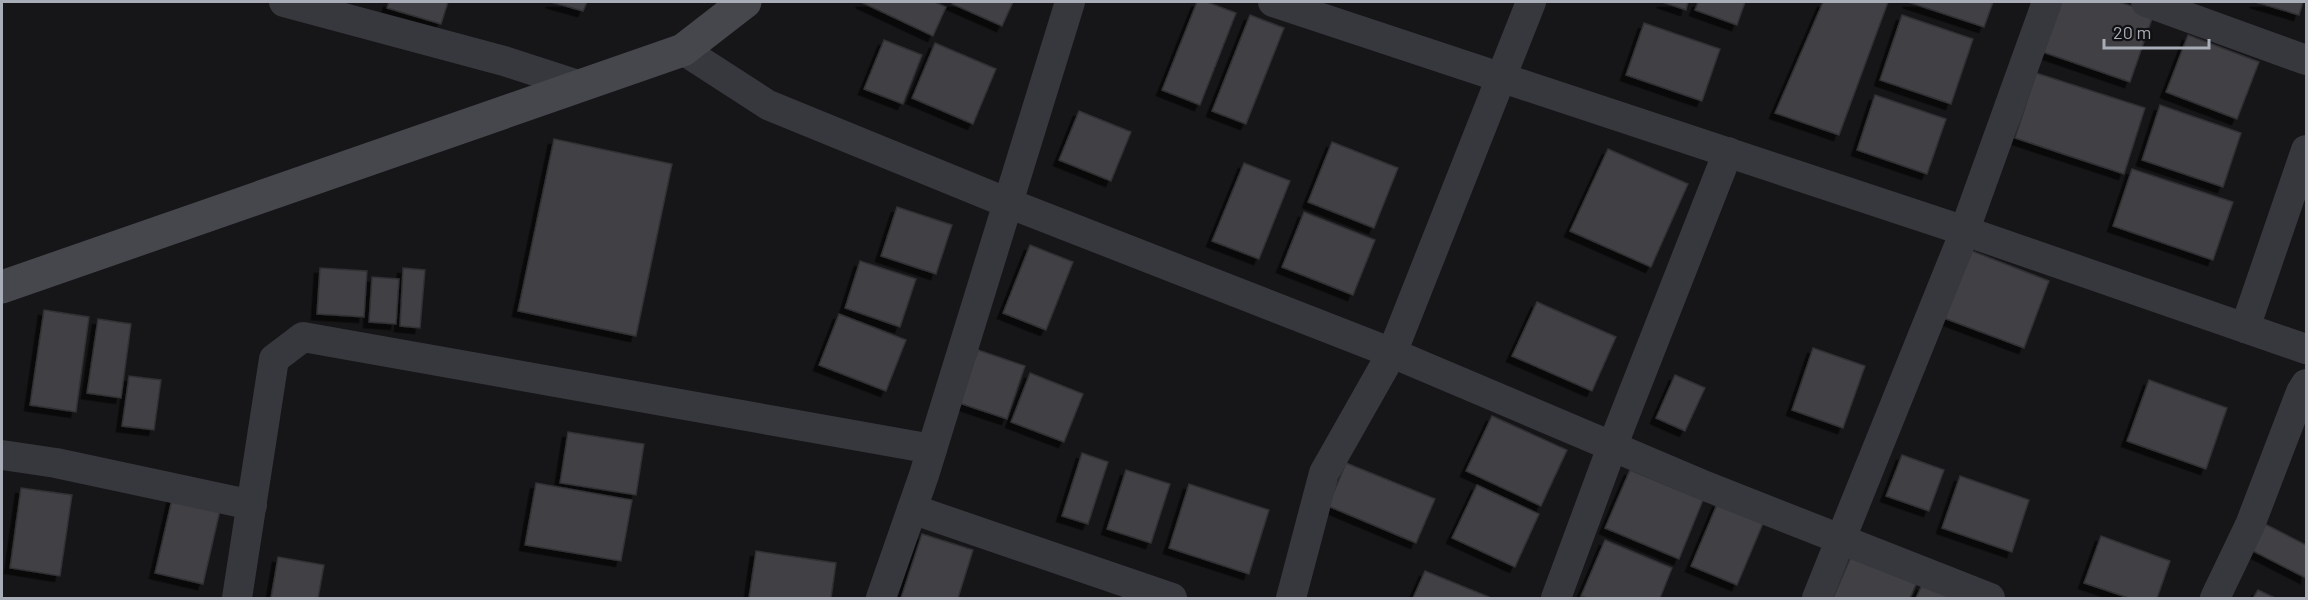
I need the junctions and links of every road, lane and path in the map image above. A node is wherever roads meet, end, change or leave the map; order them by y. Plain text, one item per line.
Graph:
1 (284, 2) edge
2 (745, 2) edge
3 (1070, 2) edge
4 (1273, 2) edge
5 (1531, 2) edge
6 (2047, 2) edge
7 (2146, 2) edge
8 (683, 50) junction
9 (2307, 60) edge
10 (1502, 77) junction
11 (580, 86) junction
12 (2307, 150) edge
13 (1728, 152) junction
14 (1008, 203) junction
15 (1965, 231) junction
16 (2, 286) edge
17 (2245, 328) junction
18 (2307, 349) edge
19 (1392, 352) junction
20 (2307, 384) edge
21 (1612, 447) junction
22 (932, 449) junction
23 (2, 455) edge
24 (252, 505) junction
25 (912, 509) junction
26 (1841, 540) junction
27 (237, 598) edge
28 (881, 598) edge
29 (1172, 598) edge
30 (1291, 598) edge
31 (1556, 598) edge
32 (1817, 598) edge
33 (1990, 598) edge
34 (2215, 598) edge

1 - 11 street
2 - 8 street
3 - 14 street
4 - 10 street
5 - 10 street
6 - 15 street
7 - 9 street
8 - 11 street
8 - 14 street
10 - 13 street
10 - 19 street
11 - 16 street
12 - 17 street
13 - 15 street
13 - 21 street
14 - 19 street
14 - 22 street
15 - 17 street
15 - 26 street
17 - 18 street
19 - 21 street
19 - 30 street
20 - 34 street
21 - 26 street
21 - 31 street
22 - 24 street
22 - 25 street
23 - 24 street
24 - 27 street
25 - 28 street
25 - 29 street
26 - 32 street
26 - 33 street

